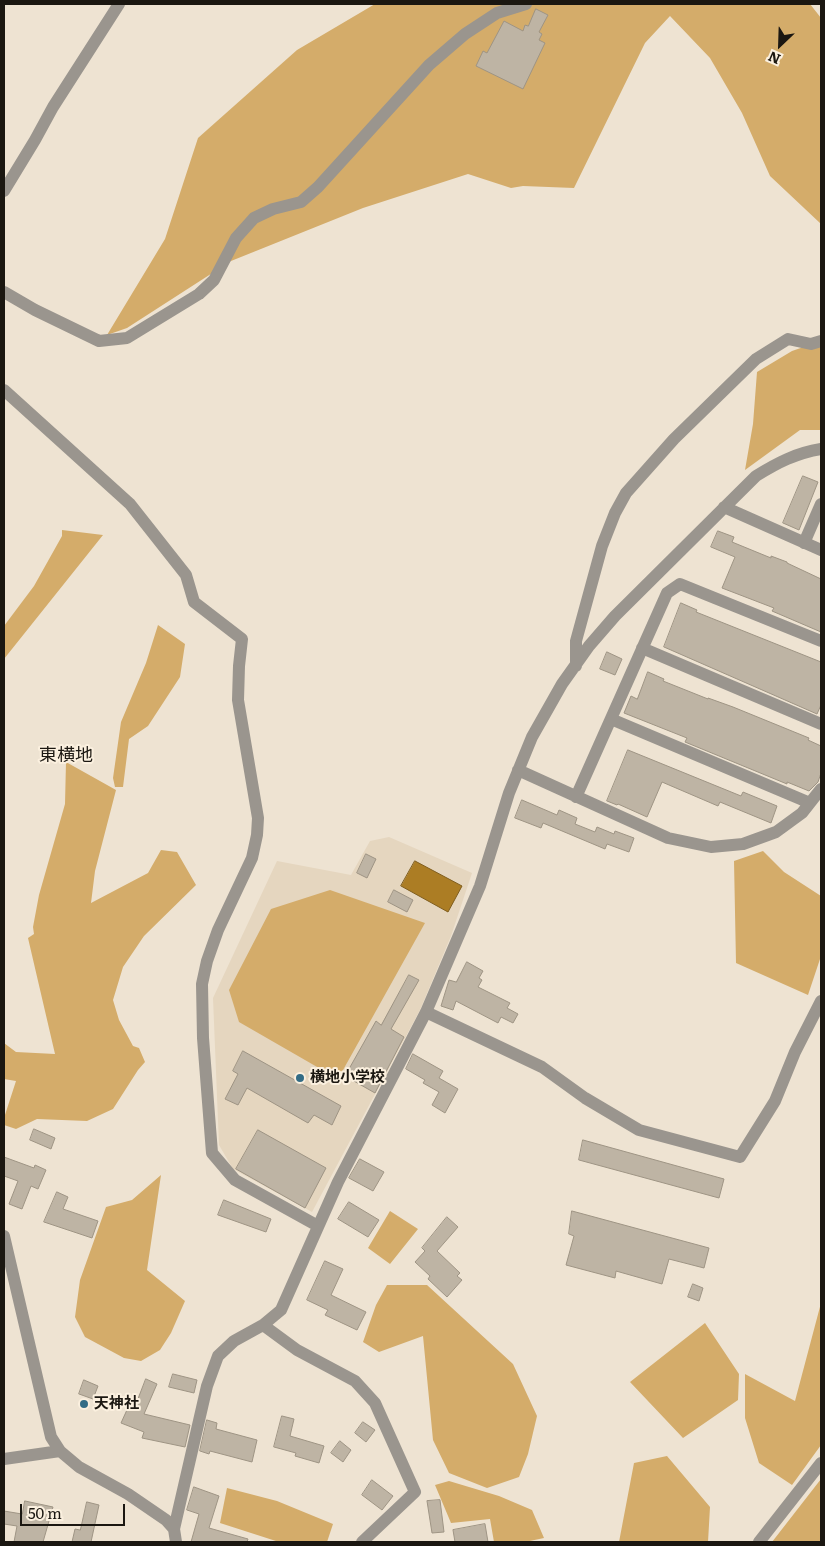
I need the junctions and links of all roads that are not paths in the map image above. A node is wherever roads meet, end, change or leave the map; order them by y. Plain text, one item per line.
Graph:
1 (119, 4) edge
2 (526, 4) edge
3 (4, 191) edge
4 (4, 292) edge
5 (821, 341) edge
6 (4, 390) edge
7 (821, 449) edge
8 (821, 504) edge
9 (724, 507) junction
10 (804, 543) junction
11 (821, 550) edge
12 (821, 641) edge
13 (642, 648) junction
14 (576, 666) junction
15 (611, 719) junction
16 (821, 724) edge
17 (518, 770) junction
18 (821, 789) edge
19 (576, 797) junction
20 (810, 803) junction
21 (820, 1008) edge
22 (426, 1012) junction
23 (318, 1226) junction
24 (4, 1236) edge
25 (263, 1325) junction
26 (60, 1451) junction
27 (4, 1459) edge
28 (821, 1463) edge
29 (174, 1529) junction
30 (176, 1542) edge
31 (362, 1542) edge
32 (759, 1542) edge

1 - 3 street
2 - 4 street
5 - 14 street
6 - 23 street
7 - 9 street
8 - 10 street
9 - 10 street
9 - 14 street
10 - 11 street
12 - 13 street
13 - 15 street
13 - 16 street
14 - 17 street
15 - 19 street
15 - 20 street
17 - 19 street
17 - 22 street
18 - 20 street
19 - 20 street
21 - 22 street
22 - 23 street
23 - 25 street
24 - 26 street
25 - 29 street
25 - 31 street
26 - 27 street
26 - 29 street
28 - 32 street
29 - 30 street

